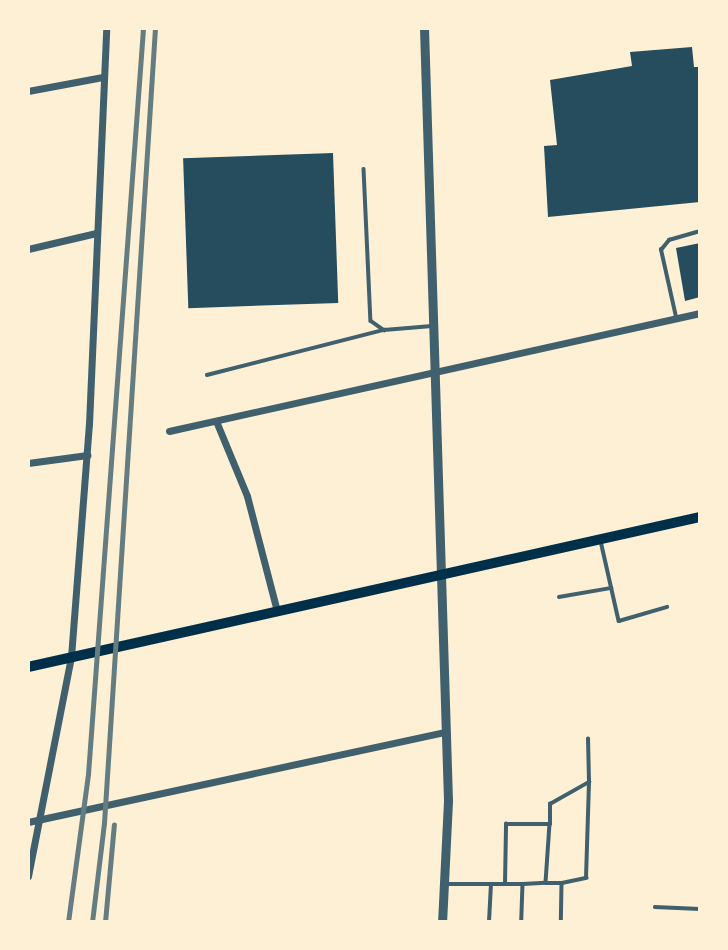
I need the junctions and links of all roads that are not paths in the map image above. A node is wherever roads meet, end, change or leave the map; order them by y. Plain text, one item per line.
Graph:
1 (106, 28) edge
2 (424, 28) edge
3 (103, 77) junction
4 (28, 91) edge
5 (364, 169) dead end
6 (700, 231) edge
7 (96, 233) junction
8 (28, 249) edge
9 (700, 313) edge
10 (676, 318) junction
11 (435, 326) junction
12 (384, 330) junction
13 (435, 372) junction
14 (207, 375) dead end
15 (216, 421) junction
16 (169, 431) dead end
17 (87, 455) junction
18 (28, 463) edge
19 (700, 517) edge
20 (600, 539) junction
21 (442, 575) junction
22 (611, 588) junction
23 (559, 597) dead end
24 (667, 607) dead end
25 (277, 611) junction
26 (71, 657) junction
27 (28, 667) edge
28 (446, 732) junction
29 (587, 739) dead end
30 (589, 782) junction
31 (38, 819) junction
32 (28, 822) edge
33 (550, 824) junction
34 (28, 876) edge
35 (546, 883) junction
36 (562, 883) junction
37 (444, 884) junction
38 (505, 884) junction
39 (523, 884) junction
40 (491, 885) junction
41 (655, 907) dead end
42 (700, 909) edge
43 (442, 922) edge
44 (489, 922) edge
45 (522, 922) edge
46 (561, 922) edge

1 - 3 street
2 - 11 street
3 - 4 street
3 - 7 street
5 - 12 lane
6 - 10 lane
7 - 8 street
7 - 17 street
9 - 10 street
10 - 13 street
11 - 12 lane
11 - 13 street
12 - 14 lane
13 - 15 street
13 - 21 street
15 - 16 street
15 - 25 street
17 - 18 street
17 - 26 street
19 - 20 main road
20 - 21 main road
20 - 22 lane
21 - 25 main road
21 - 28 street
22 - 23 lane
22 - 24 lane
25 - 26 main road
26 - 27 main road
26 - 31 street
28 - 31 street
28 - 37 street
29 - 30 lane
30 - 33 lane
30 - 36 lane
31 - 32 street
31 - 34 street
33 - 35 lane
33 - 38 lane
35 - 36 lane
35 - 39 lane
36 - 46 lane
37 - 40 lane
37 - 43 street
38 - 39 lane
38 - 40 lane
39 - 45 lane
40 - 44 lane
41 - 42 lane

